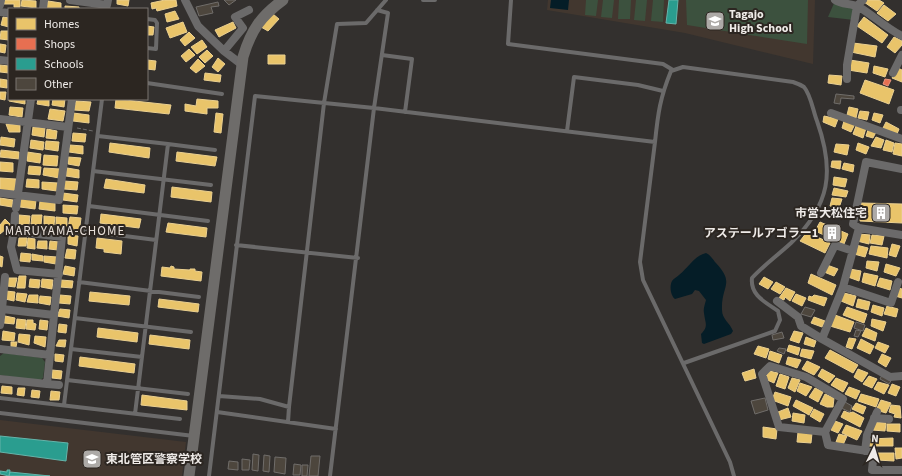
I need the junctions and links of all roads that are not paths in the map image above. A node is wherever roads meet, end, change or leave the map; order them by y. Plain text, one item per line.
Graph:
1 (1, 0) edge
2 (70, 0) edge
3 (108, 0) edge
4 (185, 0) edge
5 (283, 0) edge
6 (386, 0) edge
7 (423, 0) edge
8 (435, 0) edge
9 (511, 0) edge
10 (835, 0) edge
11 (860, 3) edge
12 (85, 4) edge
13 (0, 5) edge
14 (249, 10) dead end
15 (377, 10) junction
16 (148, 19) edge
17 (902, 36) edge
18 (148, 48) edge
19 (224, 51) junction
20 (382, 55) junction
21 (902, 55) edge
22 (241, 64) junction
23 (673, 70) junction
24 (893, 73) dead end
25 (847, 79) dead end
26 (148, 83) edge
27 (663, 92) junction
28 (222, 94) dead end
29 (30, 100) edge
30 (72, 100) edge
31 (102, 100) edge
32 (324, 103) junction
33 (374, 108) junction
34 (405, 112) junction
35 (831, 113) dead end
36 (0, 119) edge
37 (28, 122) junction
38 (68, 127) junction
39 (567, 131) junction
40 (98, 134) junction
41 (902, 139) edge
42 (655, 142) junction
43 (168, 144) junction
44 (215, 150) dead end
45 (902, 169) edge
46 (93, 171) junction
47 (164, 180) junction
48 (211, 185) dead end
49 (0, 193) edge
50 (18, 195) junction
51 (89, 206) junction
52 (159, 216) junction
53 (208, 221) dead end
54 (858, 228) junction
55 (14, 231) junction
56 (86, 231) junction
57 (902, 235) edge
58 (156, 240) junction
59 (236, 245) junction
60 (853, 251) junction
61 (307, 252) junction
62 (358, 258) junction
63 (821, 273) dead end
64 (58, 274) junction
65 (6, 277) dead end
66 (80, 282) junction
67 (898, 282) dead end
68 (843, 287) junction
69 (150, 291) junction
70 (199, 297) dead end
71 (777, 301) dead end
72 (2, 309) junction
73 (54, 315) junction
74 (75, 318) junction
75 (0, 326) edge
76 (146, 327) junction
77 (191, 332) dead end
78 (822, 339) junction
79 (0, 349) edge
80 (71, 349) junction
81 (50, 355) junction
82 (142, 357) junction
83 (684, 363) junction
84 (902, 376) edge
85 (0, 379) edge
86 (67, 380) junction
87 (47, 384) junction
88 (59, 385) dead end
89 (138, 388) junction
90 (188, 394) dead end
91 (219, 396) junction
92 (0, 398) edge
93 (64, 405) junction
94 (288, 407) junction
95 (217, 412) junction
96 (0, 413) edge
97 (135, 414) junction
98 (180, 419) dead end
99 (889, 419) dead end
100 (288, 422) junction
101 (336, 428) junction
102 (825, 432) junction
103 (194, 436) junction
104 (865, 451) junction
105 (902, 470) edge
106 (189, 476) edge
107 (209, 476) edge
108 (330, 476) edge
109 (734, 476) edge

1 - 13 street
2 - 12 street
3 - 12 street
4 - 19 street
5 - 22 street
6 - 15 lane
7 - 8 lane
9 - 23 lane
10 - 11 street
11 - 17 street
11 - 25 street
14 - 19 street
15 - 20 lane
15 - 32 lane
16 - 18 lane
19 - 22 street
20 - 33 lane
20 - 34 lane
21 - 24 street
22 - 103 street
23 - 27 lane
23 - 83 lane
26 - 28 lane
27 - 39 lane
27 - 42 lane
29 - 37 street
30 - 38 street
31 - 40 lane
32 - 33 lane
32 - 59 lane
32 - 61 lane
33 - 34 lane
33 - 62 lane
34 - 39 lane
35 - 41 street
36 - 37 street
37 - 38 street
37 - 50 street
38 - 50 street
39 - 42 lane
40 - 43 lane
40 - 46 lane
42 - 83 lane
43 - 44 lane
43 - 47 lane
45 - 54 street
46 - 47 lane
46 - 51 lane
47 - 48 lane
47 - 52 lane
49 - 50 street
50 - 55 street
51 - 52 lane
51 - 56 lane
52 - 53 lane
52 - 58 lane
54 - 57 street
54 - 60 street
55 - 64 street
55 - 64 street
56 - 58 lane
56 - 66 lane
58 - 69 lane
59 - 61 lane
59 - 91 lane
60 - 63 street
60 - 68 street
61 - 62 lane
61 - 94 lane
62 - 101 lane
64 - 73 street
65 - 72 street
66 - 69 lane
66 - 74 lane
67 - 68 street
68 - 78 street
69 - 70 lane
69 - 76 lane
71 - 78 street
72 - 73 street
72 - 75 street
73 - 81 street
74 - 76 lane
74 - 80 lane
76 - 77 lane
76 - 82 lane
78 - 84 street
79 - 81 street
80 - 82 lane
80 - 86 lane
81 - 87 street
82 - 89 lane
83 - 109 lane
85 - 87 street
86 - 89 lane
86 - 93 lane
87 - 88 street
89 - 90 lane
89 - 97 lane
91 - 94 lane
91 - 95 lane
92 - 93 lane
93 - 97 lane
94 - 100 lane
95 - 100 lane
95 - 107 lane
96 - 103 lane
97 - 98 lane
99 - 104 street
100 - 101 lane
101 - 108 lane
102 - 102 street
102 - 104 street
103 - 106 street
104 - 105 street

